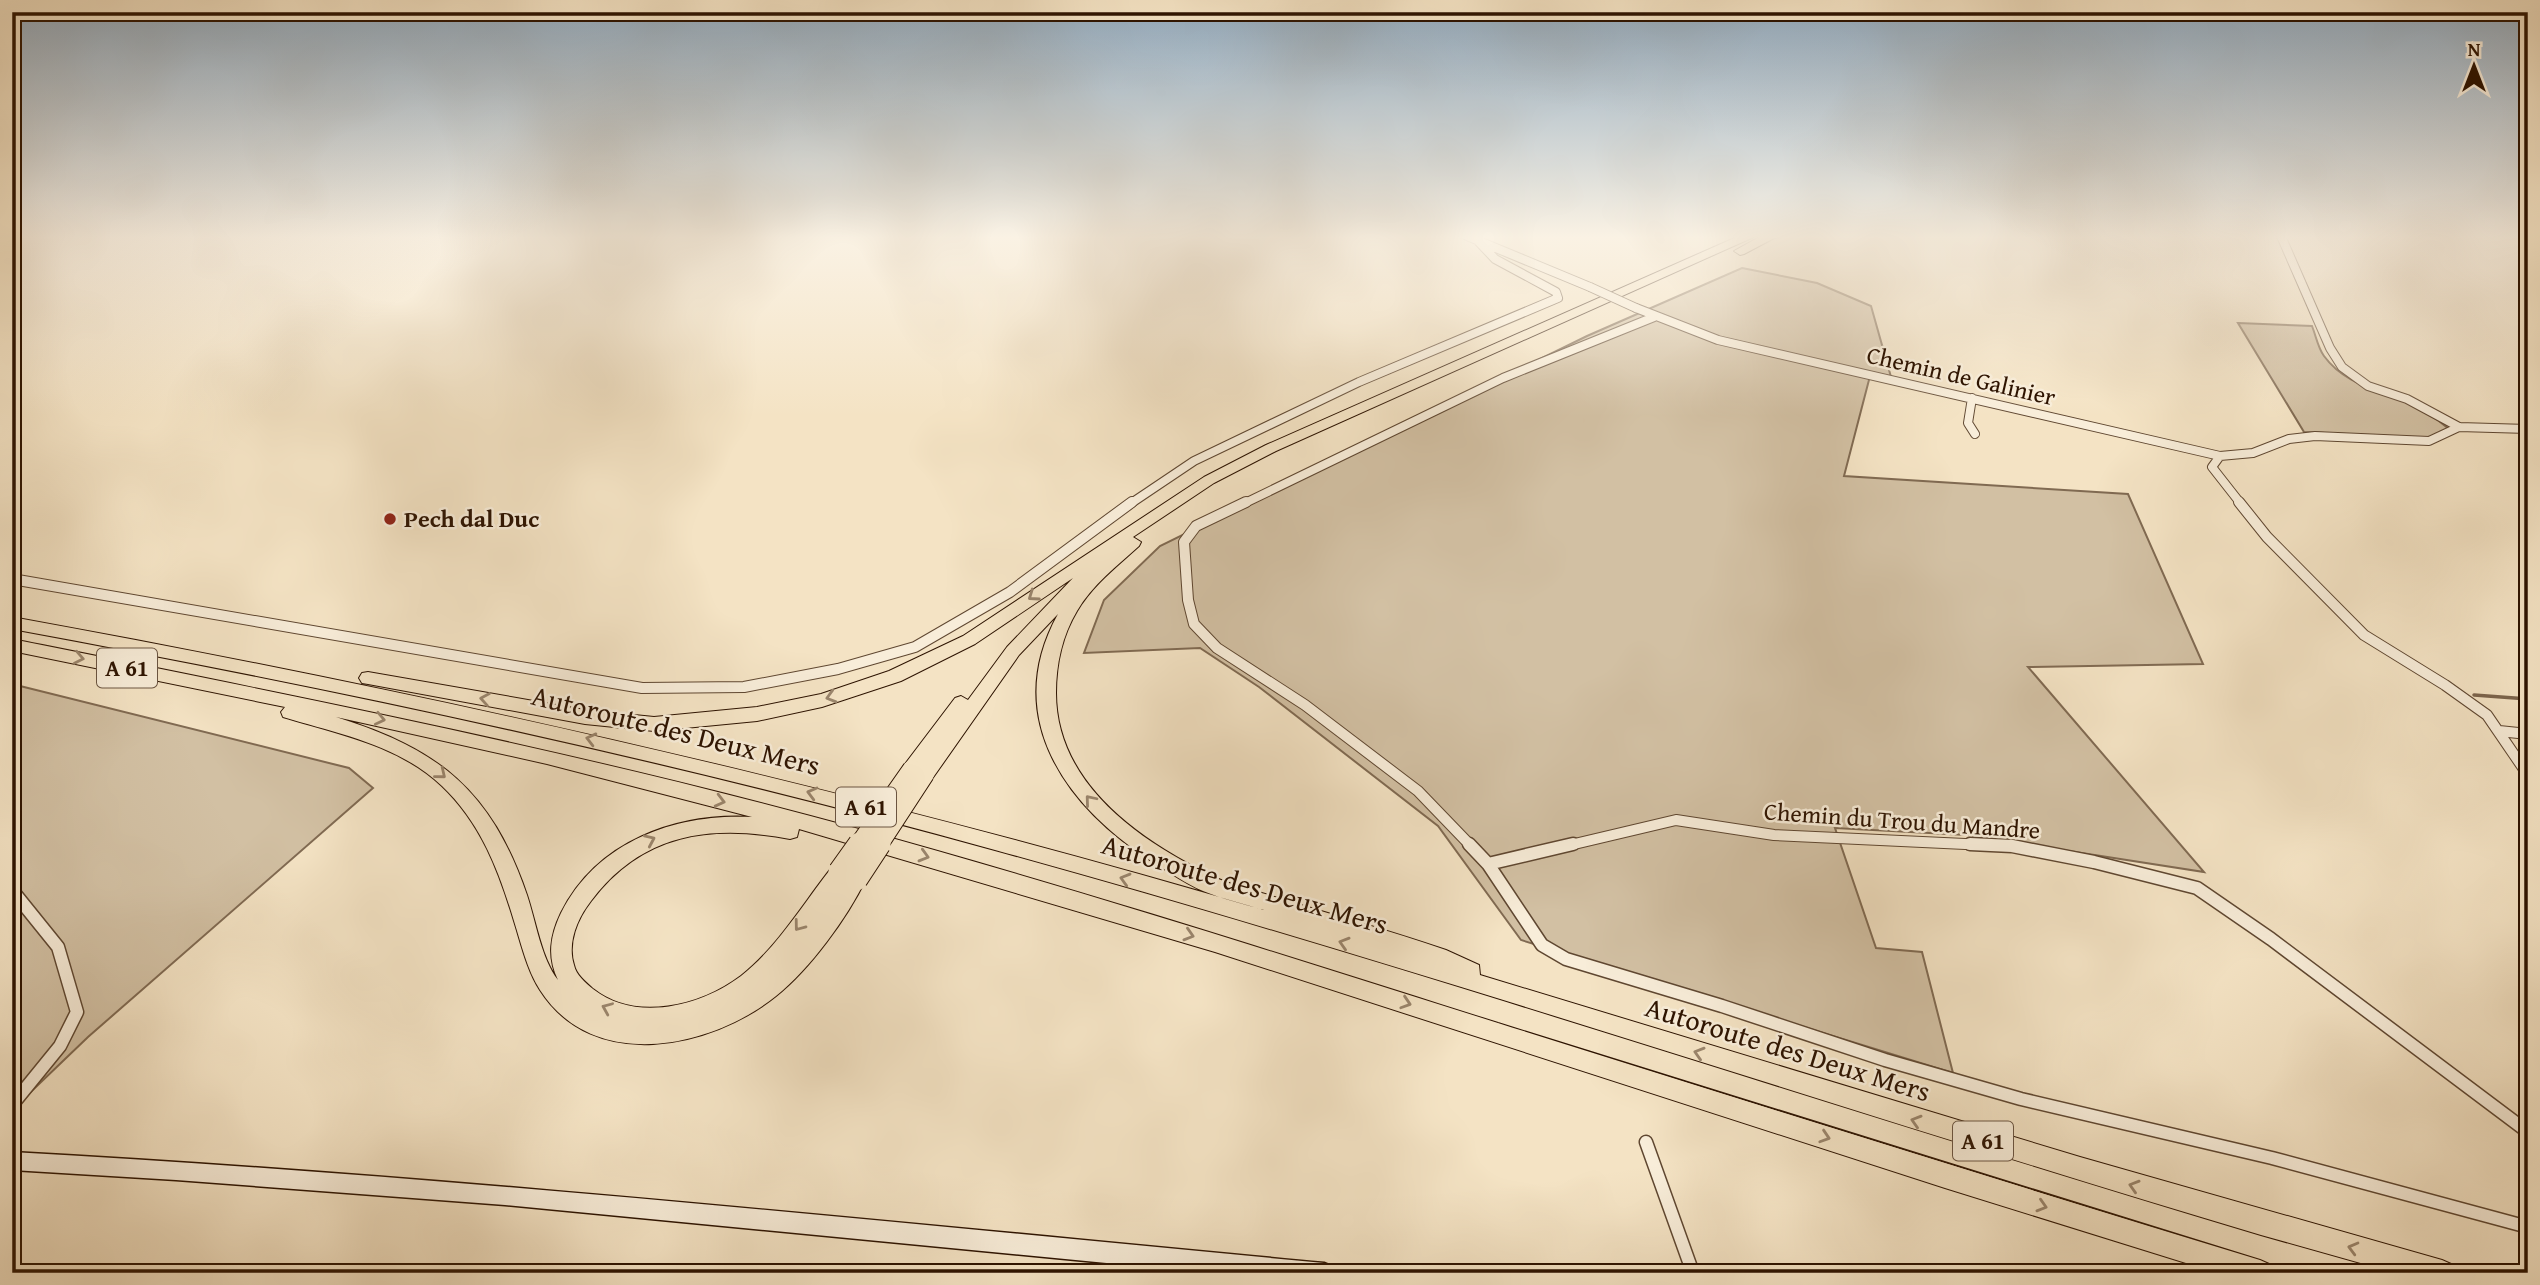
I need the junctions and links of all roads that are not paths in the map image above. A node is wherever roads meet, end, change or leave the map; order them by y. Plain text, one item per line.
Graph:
1 (1557, 296) edge
2 (1610, 296) edge
3 (1615, 296) edge
4 (1636, 296) edge
5 (2307, 296) edge
6 (1654, 317) junction
7 (1972, 398) junction
8 (2459, 427) junction
9 (2528, 429) edge
10 (1975, 434) dead end
11 (2220, 456) junction
12 (1133, 542) junction
13 (1111, 547) junction
14 (12, 579) edge
15 (12, 623) edge
16 (12, 645) edge
17 (195, 655) junction
18 (241, 690) junction
19 (2499, 731) junction
20 (2528, 734) edge
21 (919, 772) junction
22 (2528, 775) edge
23 (859, 837) junction
24 (1488, 864) junction
25 (848, 875) junction
26 (12, 890) edge
27 (1526, 999) junction
28 (12, 1105) edge
29 (2528, 1132) edge
30 (1646, 1142) dead end
31 (12, 1161) edge
32 (2528, 1227) edge
33 (1324, 1273) edge
34 (1693, 1273) edge
35 (2260, 1273) edge
36 (2442, 1273) edge

1 - 14 street
2 - 6 street, Chemin de Galinier, bridge
3 - 13 highway
4 - 12 highway
5 - 8 street
6 - 7 street, Chemin de Galinier
6 - 24 street
7 - 10 street
7 - 11 street, Chemin de Galinier
8 - 9 street
8 - 11 street, Chemin de Galinier
11 - 19 street
12 - 21 highway
27 -> 12 highway
13 -> 17 highway
13 - 21 highway
15 - 17 highway, Autoroute des Deux Mers / A 61
16 -> 18 highway, A 61
27 -> 17 highway, Autoroute des Deux Mers / A 61
18 -> 23 highway, A 61
18 -> 25 highway
19 - 20 street
19 - 22 street
21 - 25 highway, bridge
25 -> 23 highway
23 -> 35 highway, A 61
24 - 29 street, Chemin du Trou du Mandre
24 - 32 street
26 - 28 street
36 -> 27 highway, Autoroute des Deux Mers / A 61
30 - 34 street
31 - 33 main road

